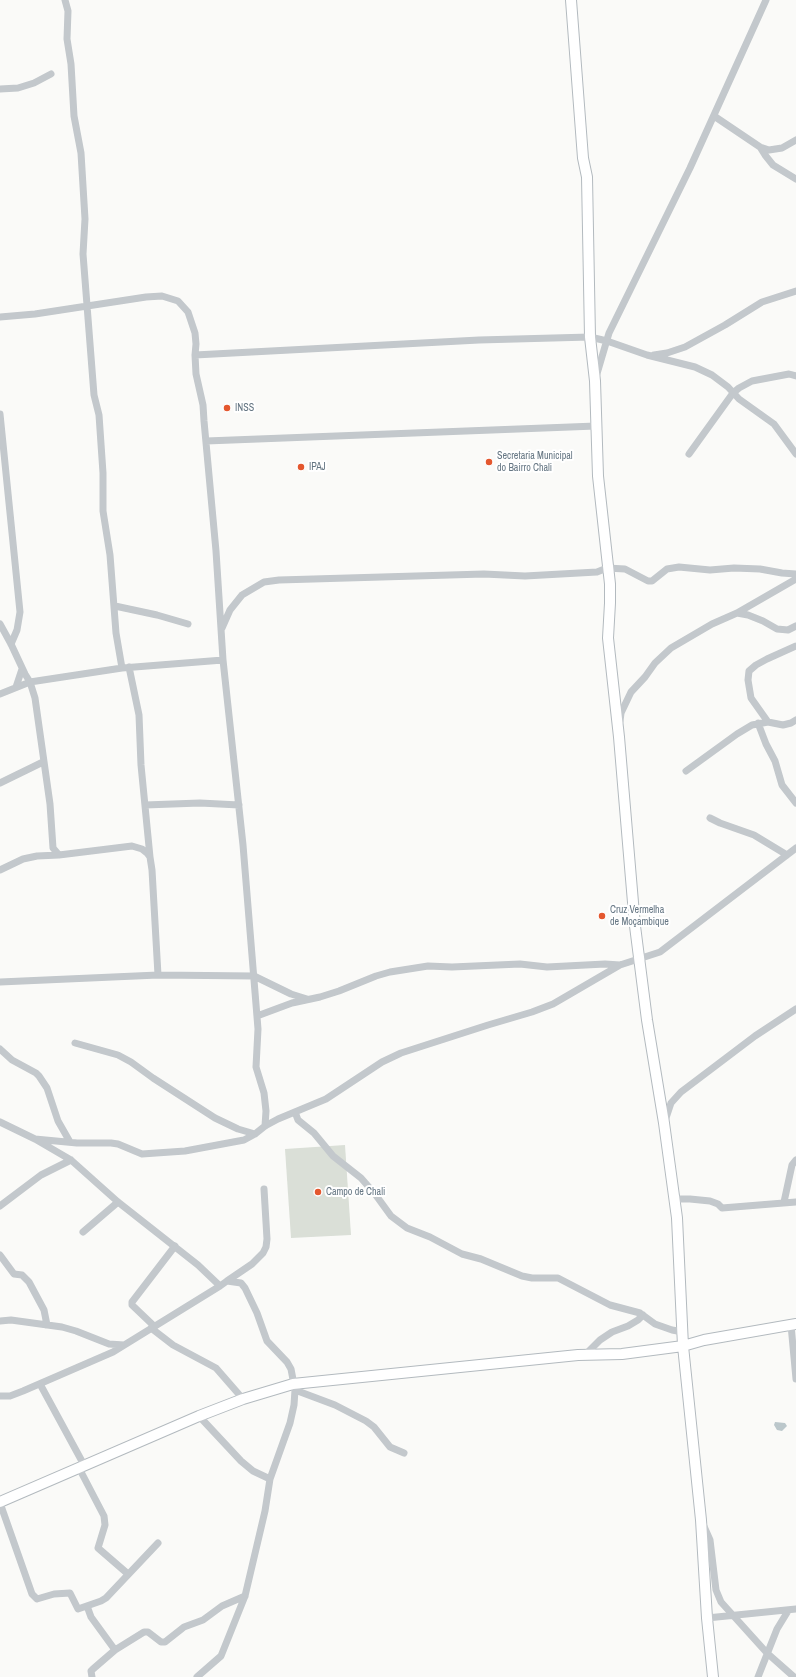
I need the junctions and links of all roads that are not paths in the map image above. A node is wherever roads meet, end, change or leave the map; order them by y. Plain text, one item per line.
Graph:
1 (65, 0) edge
2 (571, 0) edge
3 (766, 0) edge
4 (51, 74) dead end
5 (0, 89) edge
6 (714, 116) junction
7 (796, 140) edge
8 (760, 147) junction
9 (796, 179) edge
10 (796, 291) edge
11 (88, 306) junction
12 (0, 317) edge
13 (590, 337) junction
14 (607, 341) junction
15 (195, 355) junction
16 (647, 355) junction
17 (796, 376) edge
18 (595, 381) junction
19 (733, 393) junction
20 (0, 414) edge
21 (596, 426) junction
22 (206, 441) junction
23 (689, 454) dead end
24 (796, 454) edge
25 (607, 568) junction
26 (796, 574) edge
27 (796, 579) edge
28 (115, 606) junction
29 (737, 613) junction
30 (0, 624) edge
31 (188, 624) dead end
32 (796, 626) edge
33 (221, 629) junction
34 (11, 644) junction
35 (796, 646) edge
36 (223, 660) junction
37 (125, 668) junction
38 (22, 669) junction
39 (30, 682) junction
40 (16, 688) junction
41 (0, 694) edge
42 (796, 720) edge
43 (768, 722) junction
44 (758, 723) junction
45 (618, 730) junction
46 (43, 762) junction
47 (686, 771) dead end
48 (0, 783) edge
49 (796, 803) edge
50 (146, 805) junction
51 (239, 805) junction
52 (710, 818) dead end
53 (796, 848) edge
54 (59, 855) junction
55 (787, 855) junction
56 (150, 857) junction
57 (0, 870) edge
58 (639, 959) junction
59 (620, 965) junction
60 (158, 975) junction
61 (254, 976) junction
62 (0, 982) edge
63 (307, 999) junction
64 (796, 1008) edge
65 (257, 1016) junction
66 (75, 1043) dead end
67 (0, 1049) edge
68 (295, 1112) junction
69 (0, 1122) edge
70 (664, 1123) junction
71 (265, 1126) junction
72 (0, 1128) edge
73 (12, 1128) junction
74 (255, 1134) junction
75 (35, 1138) junction
76 (70, 1142) junction
77 (71, 1160) junction
78 (796, 1160) edge
79 (264, 1189) dead end
80 (674, 1199) junction
81 (118, 1202) junction
82 (784, 1202) junction
83 (796, 1202) edge
84 (0, 1206) edge
85 (83, 1232) dead end
86 (174, 1246) junction
87 (0, 1255) edge
88 (227, 1281) junction
89 (220, 1286) junction
90 (643, 1314) junction
91 (0, 1321) edge
92 (793, 1324) edge
93 (47, 1325) junction
94 (153, 1327) junction
95 (683, 1332) junction
96 (124, 1345) junction
97 (683, 1346) junction
98 (585, 1355) junction
99 (796, 1379) edge
100 (40, 1384) junction
101 (294, 1387) junction
102 (0, 1396) edge
103 (243, 1399) junction
104 (200, 1416) junction
105 (404, 1453) dead end
106 (81, 1467) junction
107 (270, 1479) junction
108 (0, 1502) edge
109 (701, 1520) junction
110 (158, 1543) dead end
111 (128, 1574) junction
112 (245, 1596) junction
113 (87, 1606) junction
114 (796, 1609) edge
115 (788, 1611) junction
116 (733, 1614) junction
117 (707, 1618) junction
118 (115, 1650) junction
119 (767, 1653) junction
120 (92, 1677) edge
121 (197, 1677) edge
122 (714, 1677) edge
123 (758, 1677) edge
124 (794, 1677) edge

1 - 11 street
2 - 13 street
3 - 6 street
4 - 5 street
6 - 8 street
6 - 14 street
7 - 8 street
8 - 9 street
10 - 16 street
11 - 12 street
11 - 15 street
11 - 28 street
13 - 14 street
13 - 15 street
13 - 18 street
14 - 16 street
14 - 18 street
15 - 22 street
16 - 19 street
17 - 19 street
18 - 21 street
19 - 23 street
19 - 24 street
20 - 34 street
21 - 22 street
21 - 25 street
22 - 33 street
25 - 26 street
25 - 33 street
25 - 45 street
27 - 29 street
28 - 31 street
28 - 37 street
29 - 32 street
29 - 45 street
30 - 34 street
33 - 36 street
34 - 38 street
35 - 43 street
36 - 37 street
36 - 51 street
37 - 39 street
37 - 50 street
38 - 39 street
38 - 40 street
39 - 40 street
39 - 46 street
40 - 41 street
42 - 43 street
43 - 44 street
44 - 47 street
44 - 49 street
45 - 58 street
46 - 48 street
46 - 54 street
50 - 51 street
50 - 56 street
51 - 61 street
52 - 55 street
53 - 55 street
54 - 56 street
54 - 57 street
55 - 58 street
56 - 60 street
58 - 59 street
58 - 70 street
59 - 63 street
59 - 68 street
60 - 61 street
60 - 62 street
61 - 63 street
61 - 65 street
63 - 65 street
64 - 70 street
65 - 71 street
66 - 74 street
67 - 76 street
68 - 71 street
68 - 90 street
69 - 73 street
70 - 80 street
71 - 74 street
72 - 73 street
73 - 75 street
74 - 76 street
75 - 76 street
75 - 77 street
77 - 81 street
77 - 84 street
78 - 82 street
79 - 88 street
80 - 82 street
80 - 95 street
81 - 85 street
81 - 86 street
82 - 83 street
86 - 89 street
86 - 94 street
87 - 93 street
88 - 89 street
88 - 101 street
89 - 94 street
90 - 95 street
90 - 98 street
91 - 93 street
92 - 97 street
92 - 99 street
93 - 96 street
94 - 96 street
94 - 103 street
95 - 97 street
96 - 100 street
97 - 98 street
97 - 109 street
98 - 101 street
100 - 102 street
100 - 106 street
101 - 103 street
101 - 105 street
101 - 107 street
103 - 104 street
104 - 106 street
104 - 107 street
106 - 108 street
106 - 111 street
107 - 112 street
108 - 113 street
109 - 116 street
109 - 117 street
110 - 111 street
111 - 113 street
112 - 118 street
112 - 121 street
113 - 118 street
114 - 115 street
115 - 116 street
115 - 119 street
116 - 117 street
116 - 119 street
117 - 122 street
118 - 120 street
119 - 123 street
119 - 124 street

